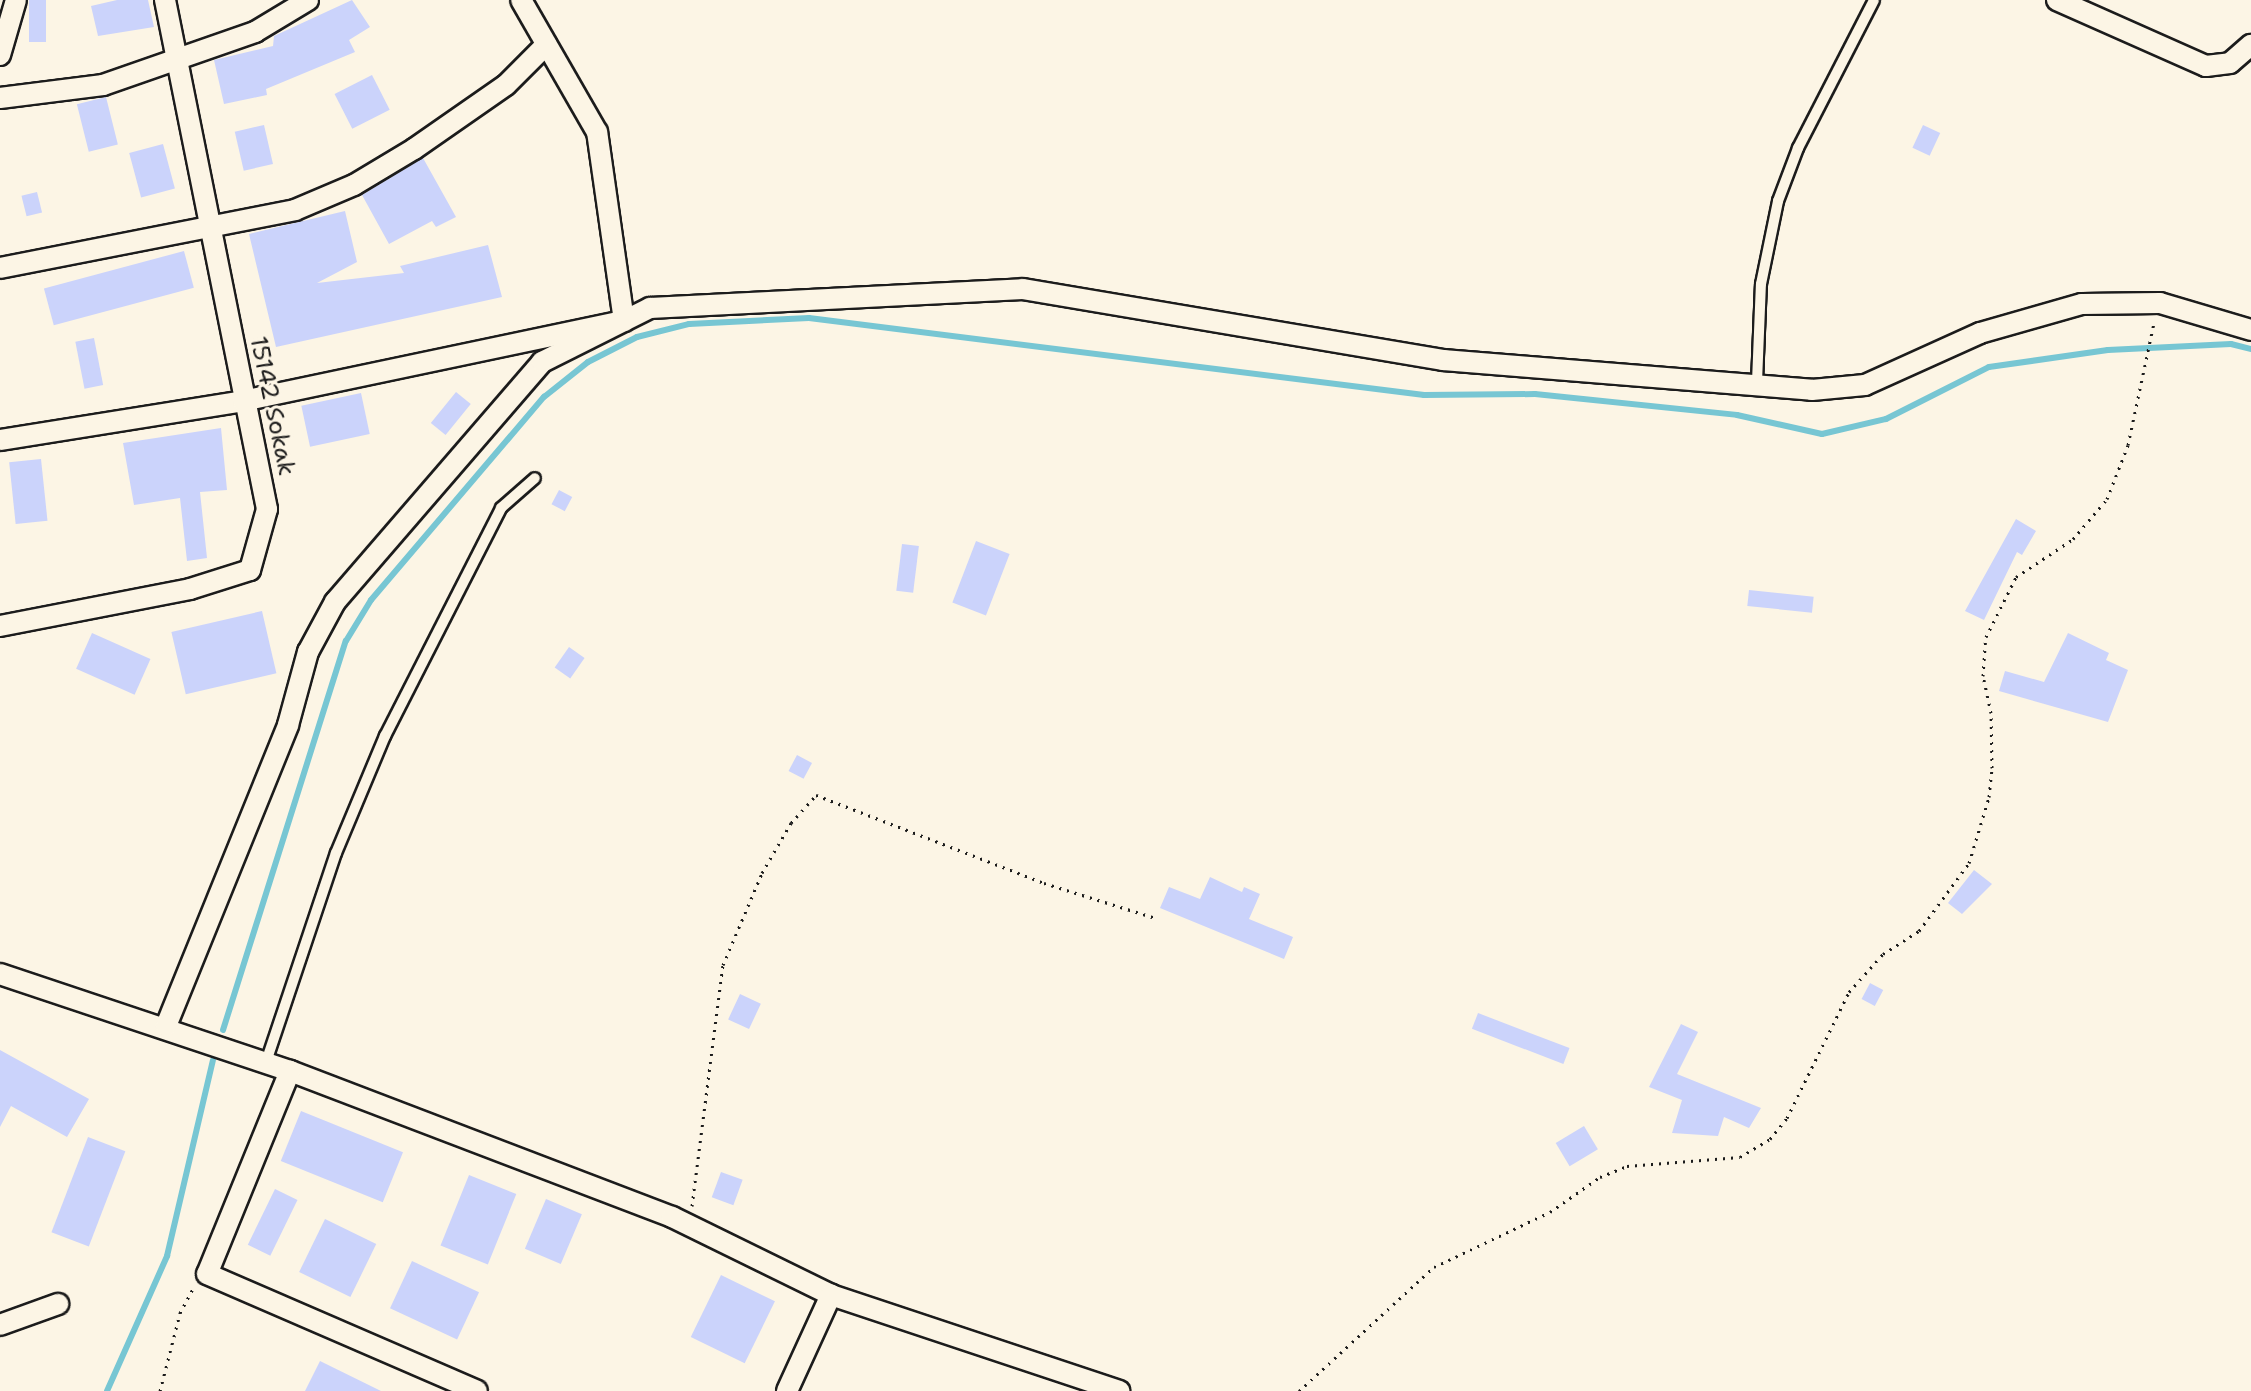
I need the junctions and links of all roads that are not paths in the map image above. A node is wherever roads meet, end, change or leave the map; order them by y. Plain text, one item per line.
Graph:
1 (16, 0) edge
2 (165, 0) edge
3 (308, 0) edge
4 (521, 0) edge
5 (1874, 0) edge
6 (2057, 0) edge
7 (546, 45) junction
8 (2251, 45) edge
9 (0, 55) edge
10 (174, 59) junction
11 (0, 98) edge
12 (210, 227) junction
13 (0, 268) edge
14 (624, 321) junction
15 (2251, 330) edge
16 (1757, 382) junction
17 (243, 401) junction
18 (0, 440) edge
19 (535, 478) dead end
20 (0, 626) edge
21 (0, 974) edge
22 (166, 1026) junction
23 (266, 1062) junction
24 (290, 1071) junction
25 (831, 1295) junction
26 (58, 1304) dead end
27 (0, 1325) edge
28 (477, 1391) edge
29 (787, 1391) edge
30 (1119, 1391) edge

1 - 9 street
2 - 10 street, 15142 Sokak
3 - 10 street
4 - 7 street
5 - 16 lane
6 - 8 street
7 - 12 street
7 - 14 street
10 - 11 street
10 - 12 street, 15142 Sokak
12 - 13 street
12 - 17 street, 15142 Sokak
14 - 16 street
14 - 17 street
14 - 22 street
15 - 16 street
17 - 18 street
17 - 20 street, 15142 Sokak
19 - 23 lane
21 - 22 street
22 - 23 street
23 - 24 street
24 - 25 street
24 - 28 street
25 - 29 street
25 - 30 street
26 - 27 street

